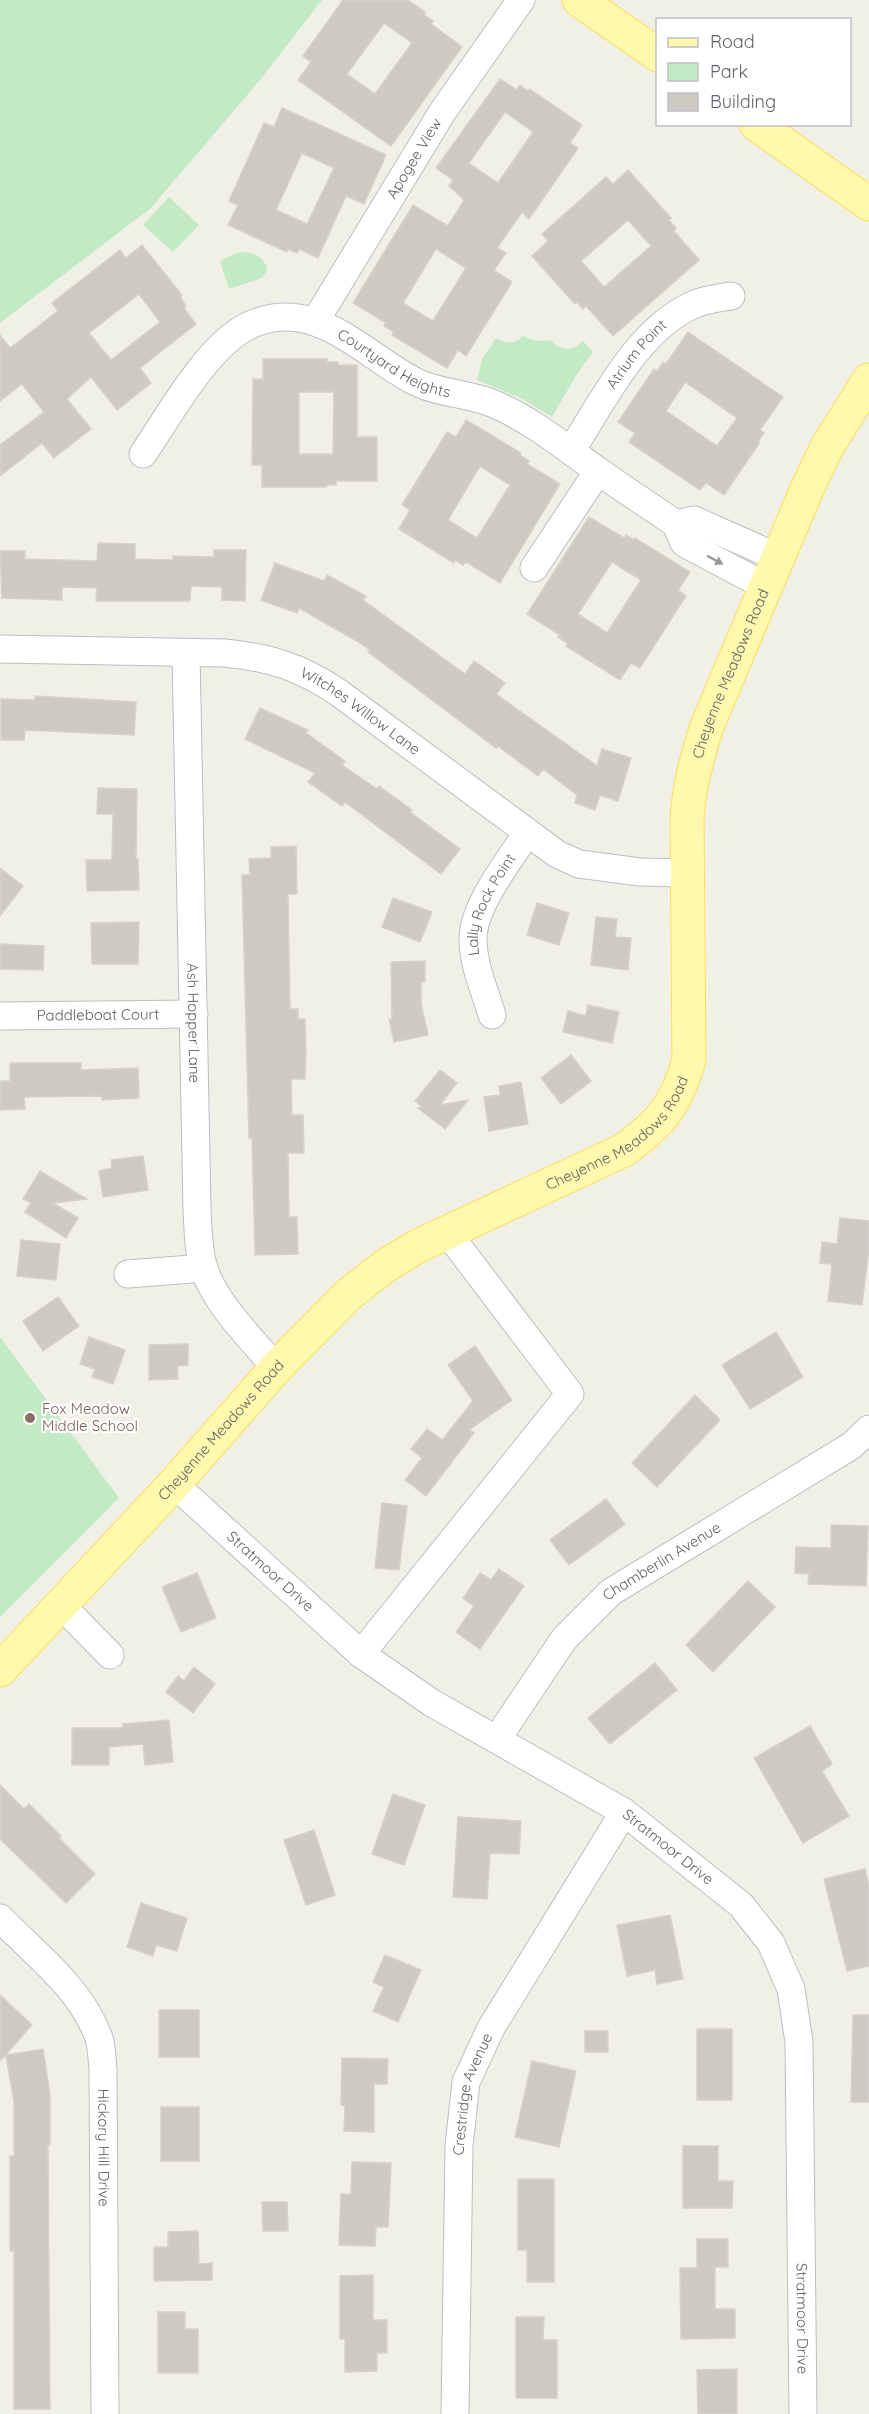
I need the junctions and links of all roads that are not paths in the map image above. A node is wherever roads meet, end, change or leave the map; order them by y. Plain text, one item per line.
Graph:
1 (521, 0) edge
2 (579, 0) edge
3 (656, 54) edge
4 (759, 126) edge
5 (869, 204) edge
6 (731, 296) dead end
7 (316, 321) junction
8 (869, 380) edge
9 (571, 451) junction
10 (143, 454) dead end
11 (598, 471) junction
12 (534, 568) dead end
13 (771, 572) junction
14 (0, 649) edge
15 (186, 653) junction
16 (526, 833) junction
17 (687, 873) junction
18 (194, 1014) junction
19 (492, 1015) dead end
20 (0, 1016) edge
21 (447, 1232) junction
22 (204, 1268) junction
23 (128, 1274) dead end
24 (276, 1368) junction
25 (869, 1429) edge
26 (174, 1484) junction
27 (60, 1604) junction
28 (361, 1654) junction
29 (110, 1655) dead end
30 (0, 1670) edge
31 (497, 1738) junction
32 (624, 1812) junction
33 (2, 1925) edge
34 (105, 2414) edge
35 (455, 2414) edge
36 (803, 2414) edge

1 - 7 street, Apogee View
2 - 3 main road
4 - 5 main road
6 - 9 street, Atrium Point
7 - 9 street, Courtyard Heights
7 - 10 street, Courtyard Heights
8 - 13 main road, Cheyenne Meadows Road
9 - 11 street, Courtyard Heights
11 - 12 street
11 - 13 street, Courtyard Heights
13 - 17 main road, Cheyenne Meadows Road
14 - 15 street, Witches Willow Lane
15 - 16 street, Witches Willow Lane
15 - 18 street, Ash Hopper Lane
16 - 17 street, Witches Willow Lane
16 - 19 street, Lally Rock Point
17 - 21 main road, Cheyenne Meadows Road
18 - 20 street, Paddleboat Court
18 - 22 street, Ash Hopper Lane
21 - 24 main road, Cheyenne Meadows Road
21 - 28 street
22 - 23 street
22 - 24 street, Ash Hopper Lane
24 - 26 main road, Cheyenne Meadows Road
25 - 31 street, Chamberlin Avenue
26 - 27 main road, Cheyenne Meadows Road
26 - 28 street, Stratmoor Drive
27 - 29 street
27 - 30 main road, Cheyenne Meadows Road
28 - 31 street, Stratmoor Drive
31 - 32 street, Stratmoor Drive
32 - 35 street, Crestridge Avenue
32 - 36 street, Stratmoor Drive
33 - 34 street, Hickory Hill Drive

